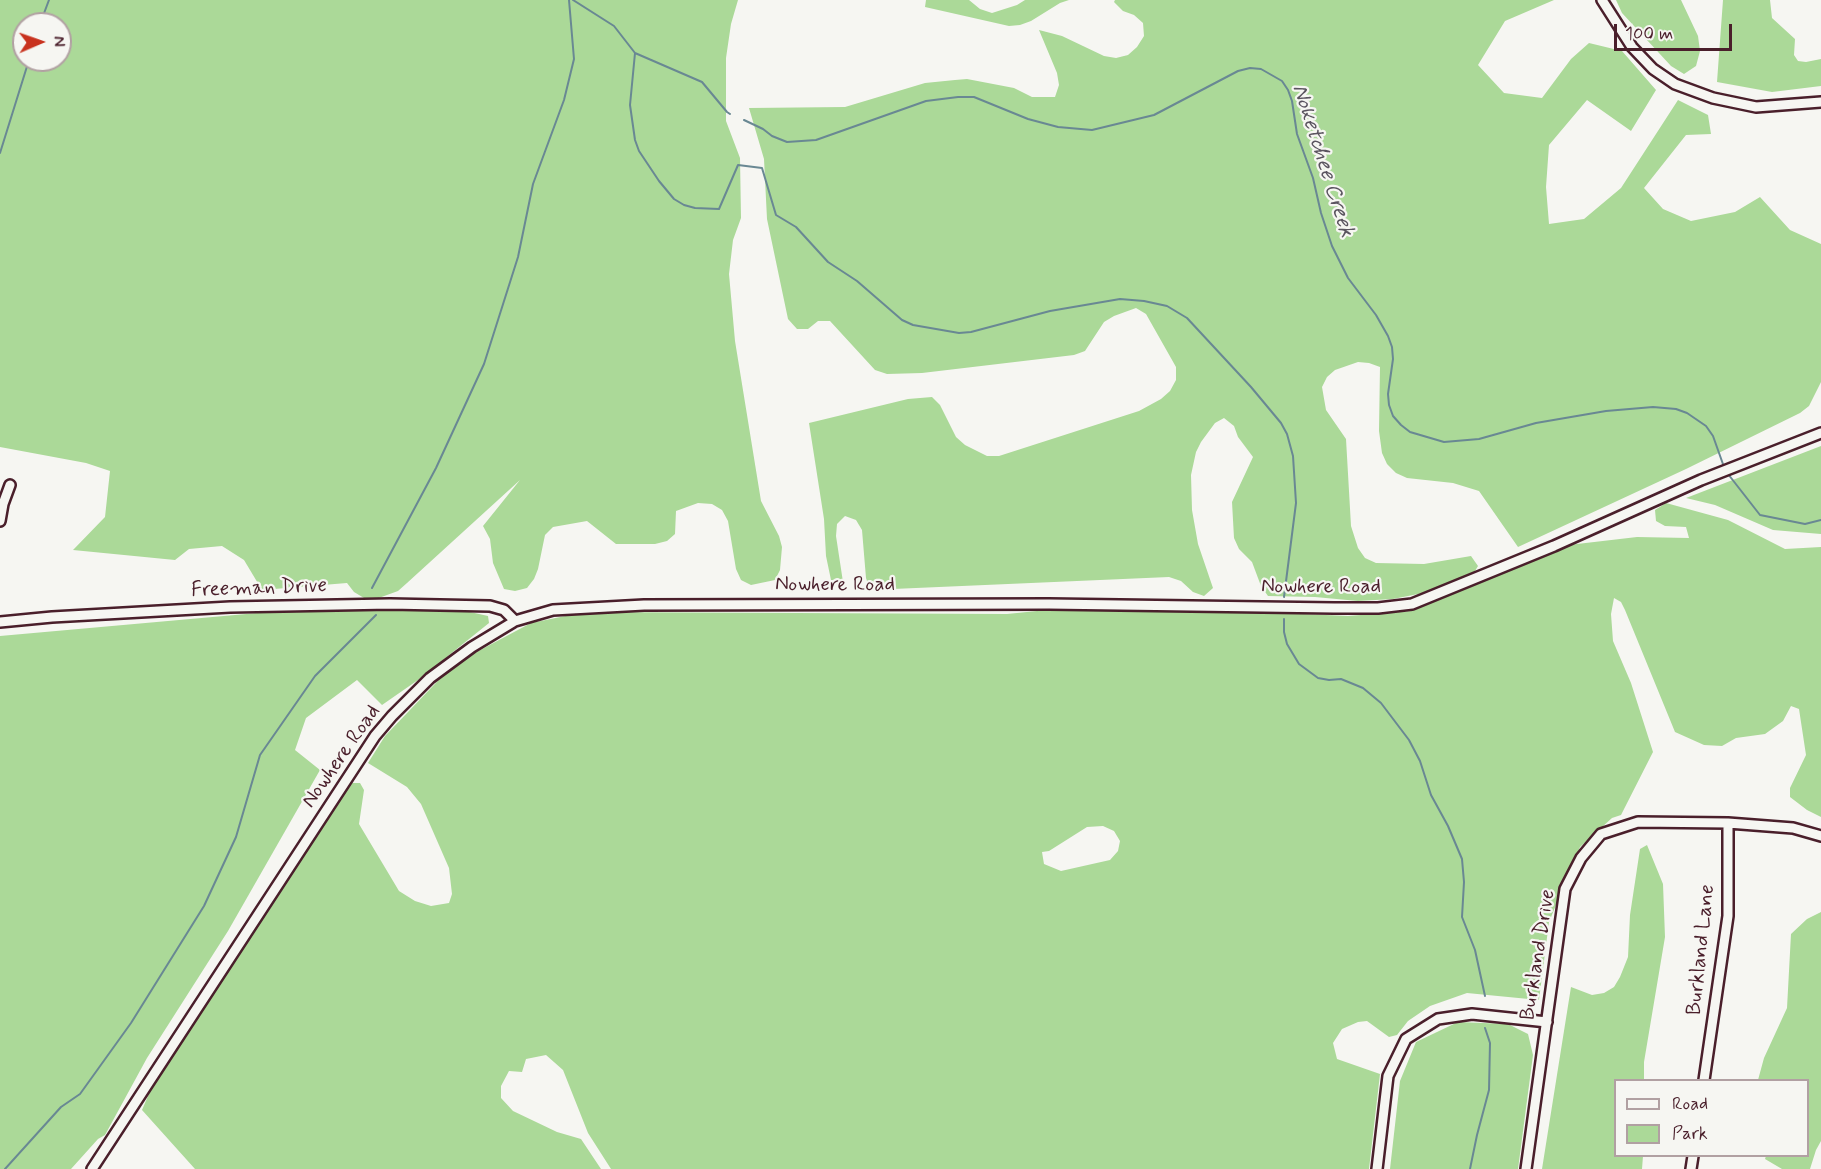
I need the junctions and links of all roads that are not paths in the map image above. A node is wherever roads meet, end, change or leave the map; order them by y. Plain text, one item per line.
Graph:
1 (1602, 0) edge
2 (1821, 102) edge
3 (1821, 433) edge
4 (10, 485) dead end
5 (0, 521) edge
6 (515, 621) junction
7 (0, 622) edge
8 (1728, 823) junction
9 (1821, 836) edge
10 (1547, 1022) junction
11 (1704, 1079) edge
12 (92, 1169) edge
13 (1377, 1169) edge
14 (1526, 1169) edge

1 - 2 street
3 - 6 street, Nowhere Road
4 - 5 street
6 - 7 street, Freeman Drive
6 - 12 street, Nowhere Road
8 - 9 street, Burkland Drive
8 - 10 street, Burkland Drive
8 - 11 street, Burkland Lane
10 - 13 street
10 - 14 street, Burkland Drive

